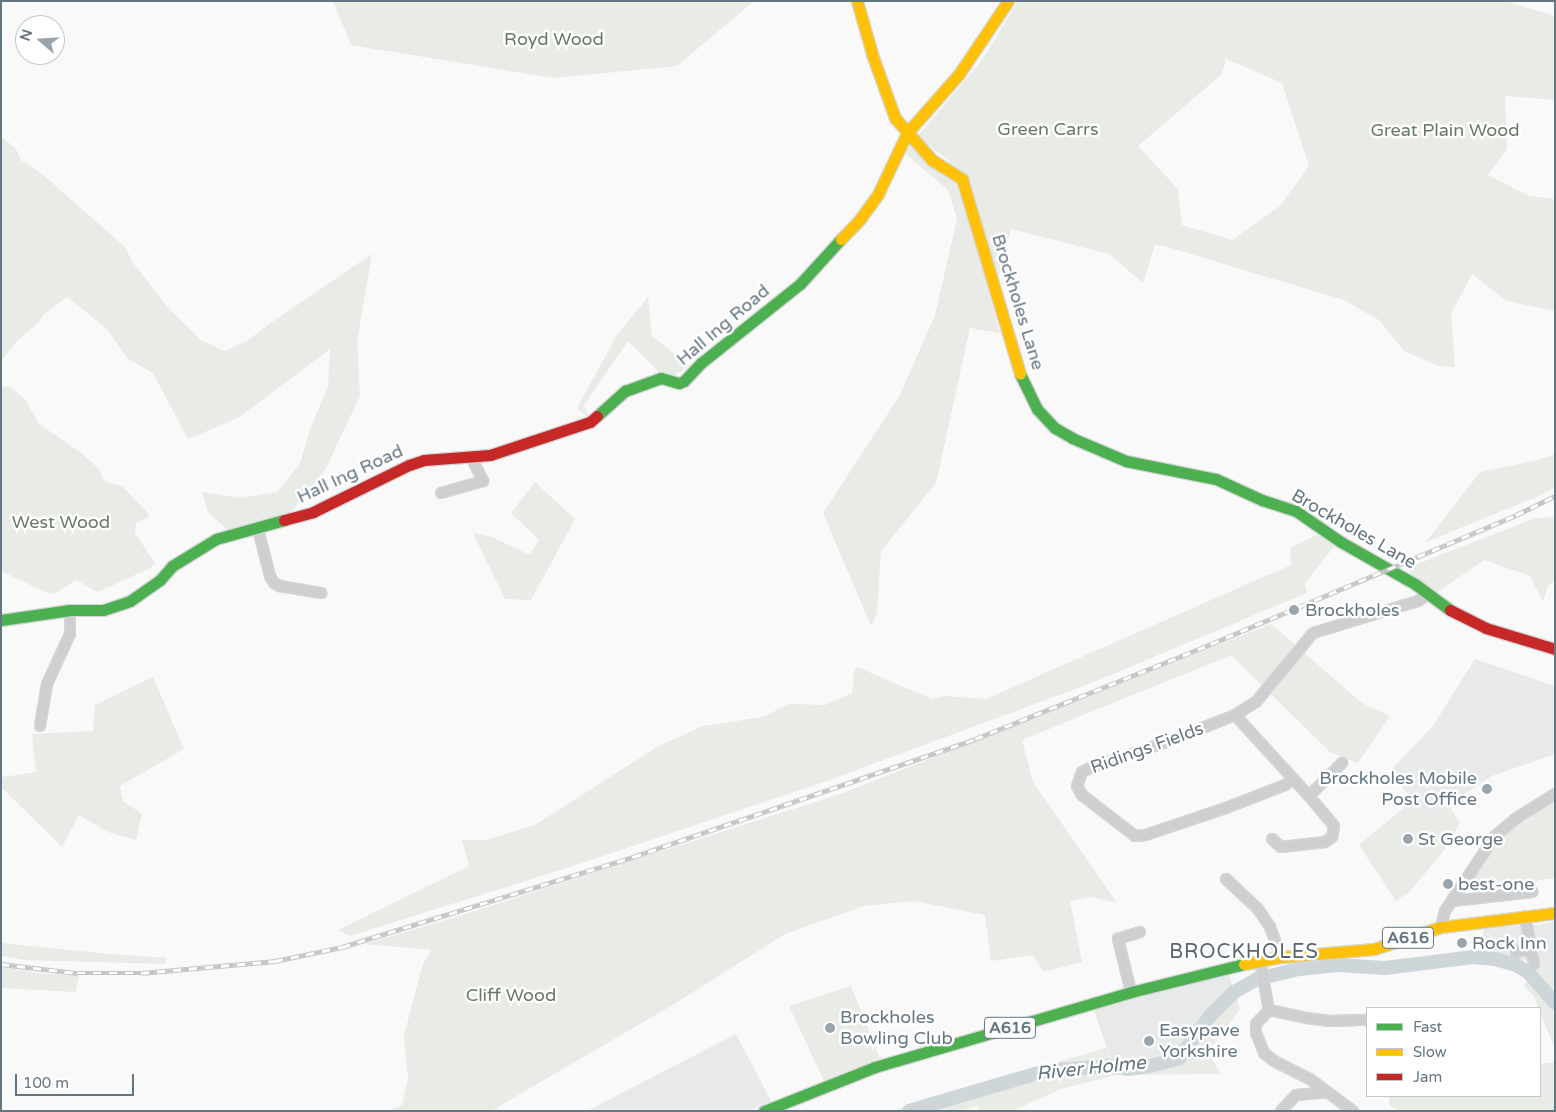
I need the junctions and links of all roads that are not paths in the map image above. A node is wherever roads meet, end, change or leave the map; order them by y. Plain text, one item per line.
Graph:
1 (857, 1) edge
2 (1008, 1) edge
3 (907, 134) junction
4 (472, 458) junction
5 (441, 492) dead end
6 (258, 529) junction
7 (321, 593) dead end
8 (1428, 594) junction
9 (70, 610) junction
10 (1, 620) edge
11 (1555, 649) edge
12 (1235, 715) junction
13 (40, 726) dead end
14 (1342, 763) dead end
15 (1293, 779) junction
16 (1555, 794) edge
17 (1309, 796) junction
18 (1272, 839) dead end
19 (1226, 879) dead end
20 (1532, 892) dead end
21 (1452, 901) junction
22 (1555, 913) edge
23 (1525, 916) junction
24 (1441, 928) junction
25 (1140, 932) dead end
26 (1531, 949) junction
27 (1516, 952) dead end
28 (1281, 957) junction
29 (1534, 964) dead end
30 (1261, 965) junction
31 (1131, 992) junction
32 (1269, 1010) junction
33 (1366, 1020) edge
34 (1328, 1092) junction
35 (764, 1111) edge
36 (1281, 1111) edge
37 (1353, 1111) edge

1 - 3 street, Brockholes Lane
2 - 3 street, Hall Ing Road
3 - 4 street, Hall Ing Road
3 - 8 street, Brockholes Lane
4 - 5 street
4 - 6 street, Hall Ing Road
6 - 7 street
6 - 9 street, Hall Ing Road
8 - 11 street, Brockholes Lane
8 - 12 street, Ridings Fields
9 - 10 street, Hall Ing Road
9 - 13 street
12 - 15 street
12 - 15 street, Ridings Fields
14 - 17 street
15 - 17 street
16 - 21 street
17 - 18 street
19 - 28 street
20 - 21 street
21 - 24 street
22 - 23 street, A616
23 - 24 street, A616
23 - 26 street
24 - 28 street, A616
25 - 31 street
26 - 27 street
26 - 29 street
28 - 30 street, A616
30 - 31 street, A616
30 - 32 street
31 - 35 street, A616
32 - 33 street
32 - 34 street
34 - 36 street
34 - 37 street

